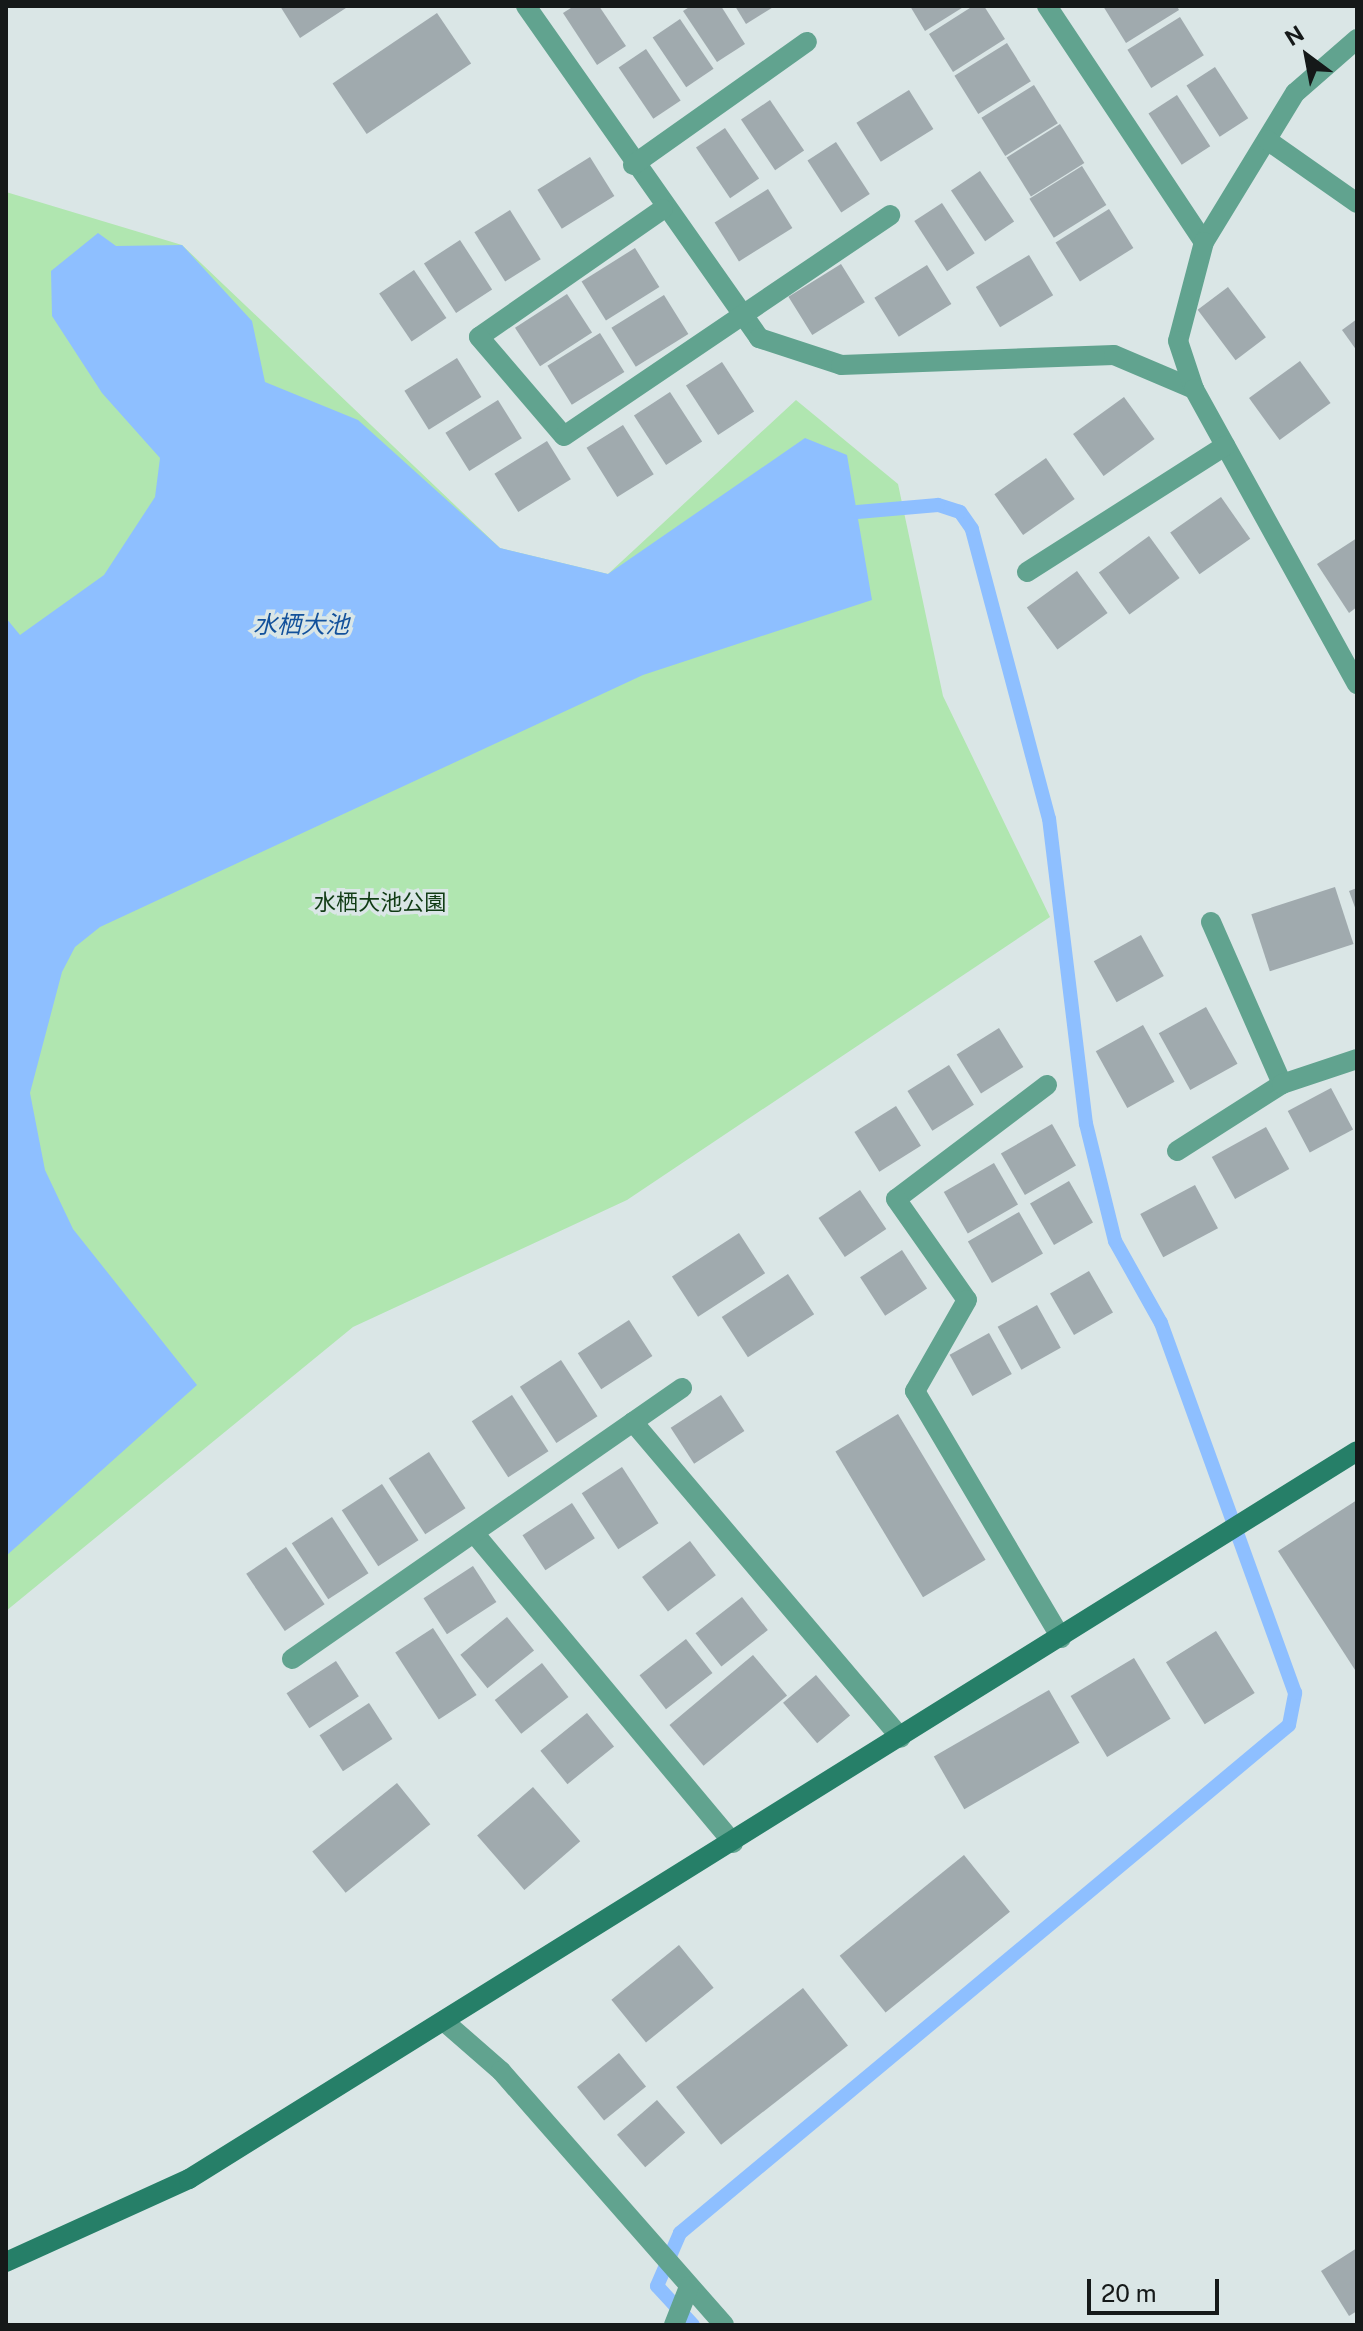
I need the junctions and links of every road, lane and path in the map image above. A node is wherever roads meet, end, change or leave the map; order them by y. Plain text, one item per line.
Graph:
1 (1047, 6) edge
2 (532, 8) edge
3 (1357, 39) edge
4 (807, 42) dead end
5 (1267, 140) junction
6 (633, 165) junction
7 (1357, 203) edge
8 (663, 209) junction
9 (890, 215) dead end
10 (1204, 242) junction
11 (741, 314) junction
12 (1194, 389) junction
13 (1225, 446) junction
14 (1027, 572) dead end
15 (1351, 653) edge
16 (1357, 684) edge
17 (1211, 922) dead end
18 (1357, 1059) edge
19 (1282, 1084) junction
20 (1047, 1085) dead end
21 (1177, 1151) dead end
22 (682, 1388) dead end
23 (633, 1422) junction
24 (1357, 1451) edge
25 (474, 1533) junction
26 (1061, 1638) junction
27 (292, 1659) dead end
28 (901, 1738) junction
29 (733, 1843) junction
30 (446, 2023) junction
31 (6, 2262) edge
32 (689, 2287) junction
33 (674, 2325) edge
34 (724, 2325) edge

1 - 10 street
2 - 6 street
3 - 5 street
4 - 6 street
5 - 7 street
5 - 10 street
6 - 8 street
8 - 11 street
8 - 11 street
9 - 11 street
10 - 12 street
11 - 12 street
12 - 13 street
13 - 14 street
13 - 15 street
15 - 16 street
17 - 19 street
18 - 19 street
19 - 21 street
20 - 26 street
22 - 23 street
23 - 25 street
23 - 28 street
24 - 26 street
25 - 27 street
25 - 29 street
26 - 28 street
28 - 29 street
29 - 30 street
30 - 31 street
30 - 32 street
32 - 33 street
32 - 34 street

